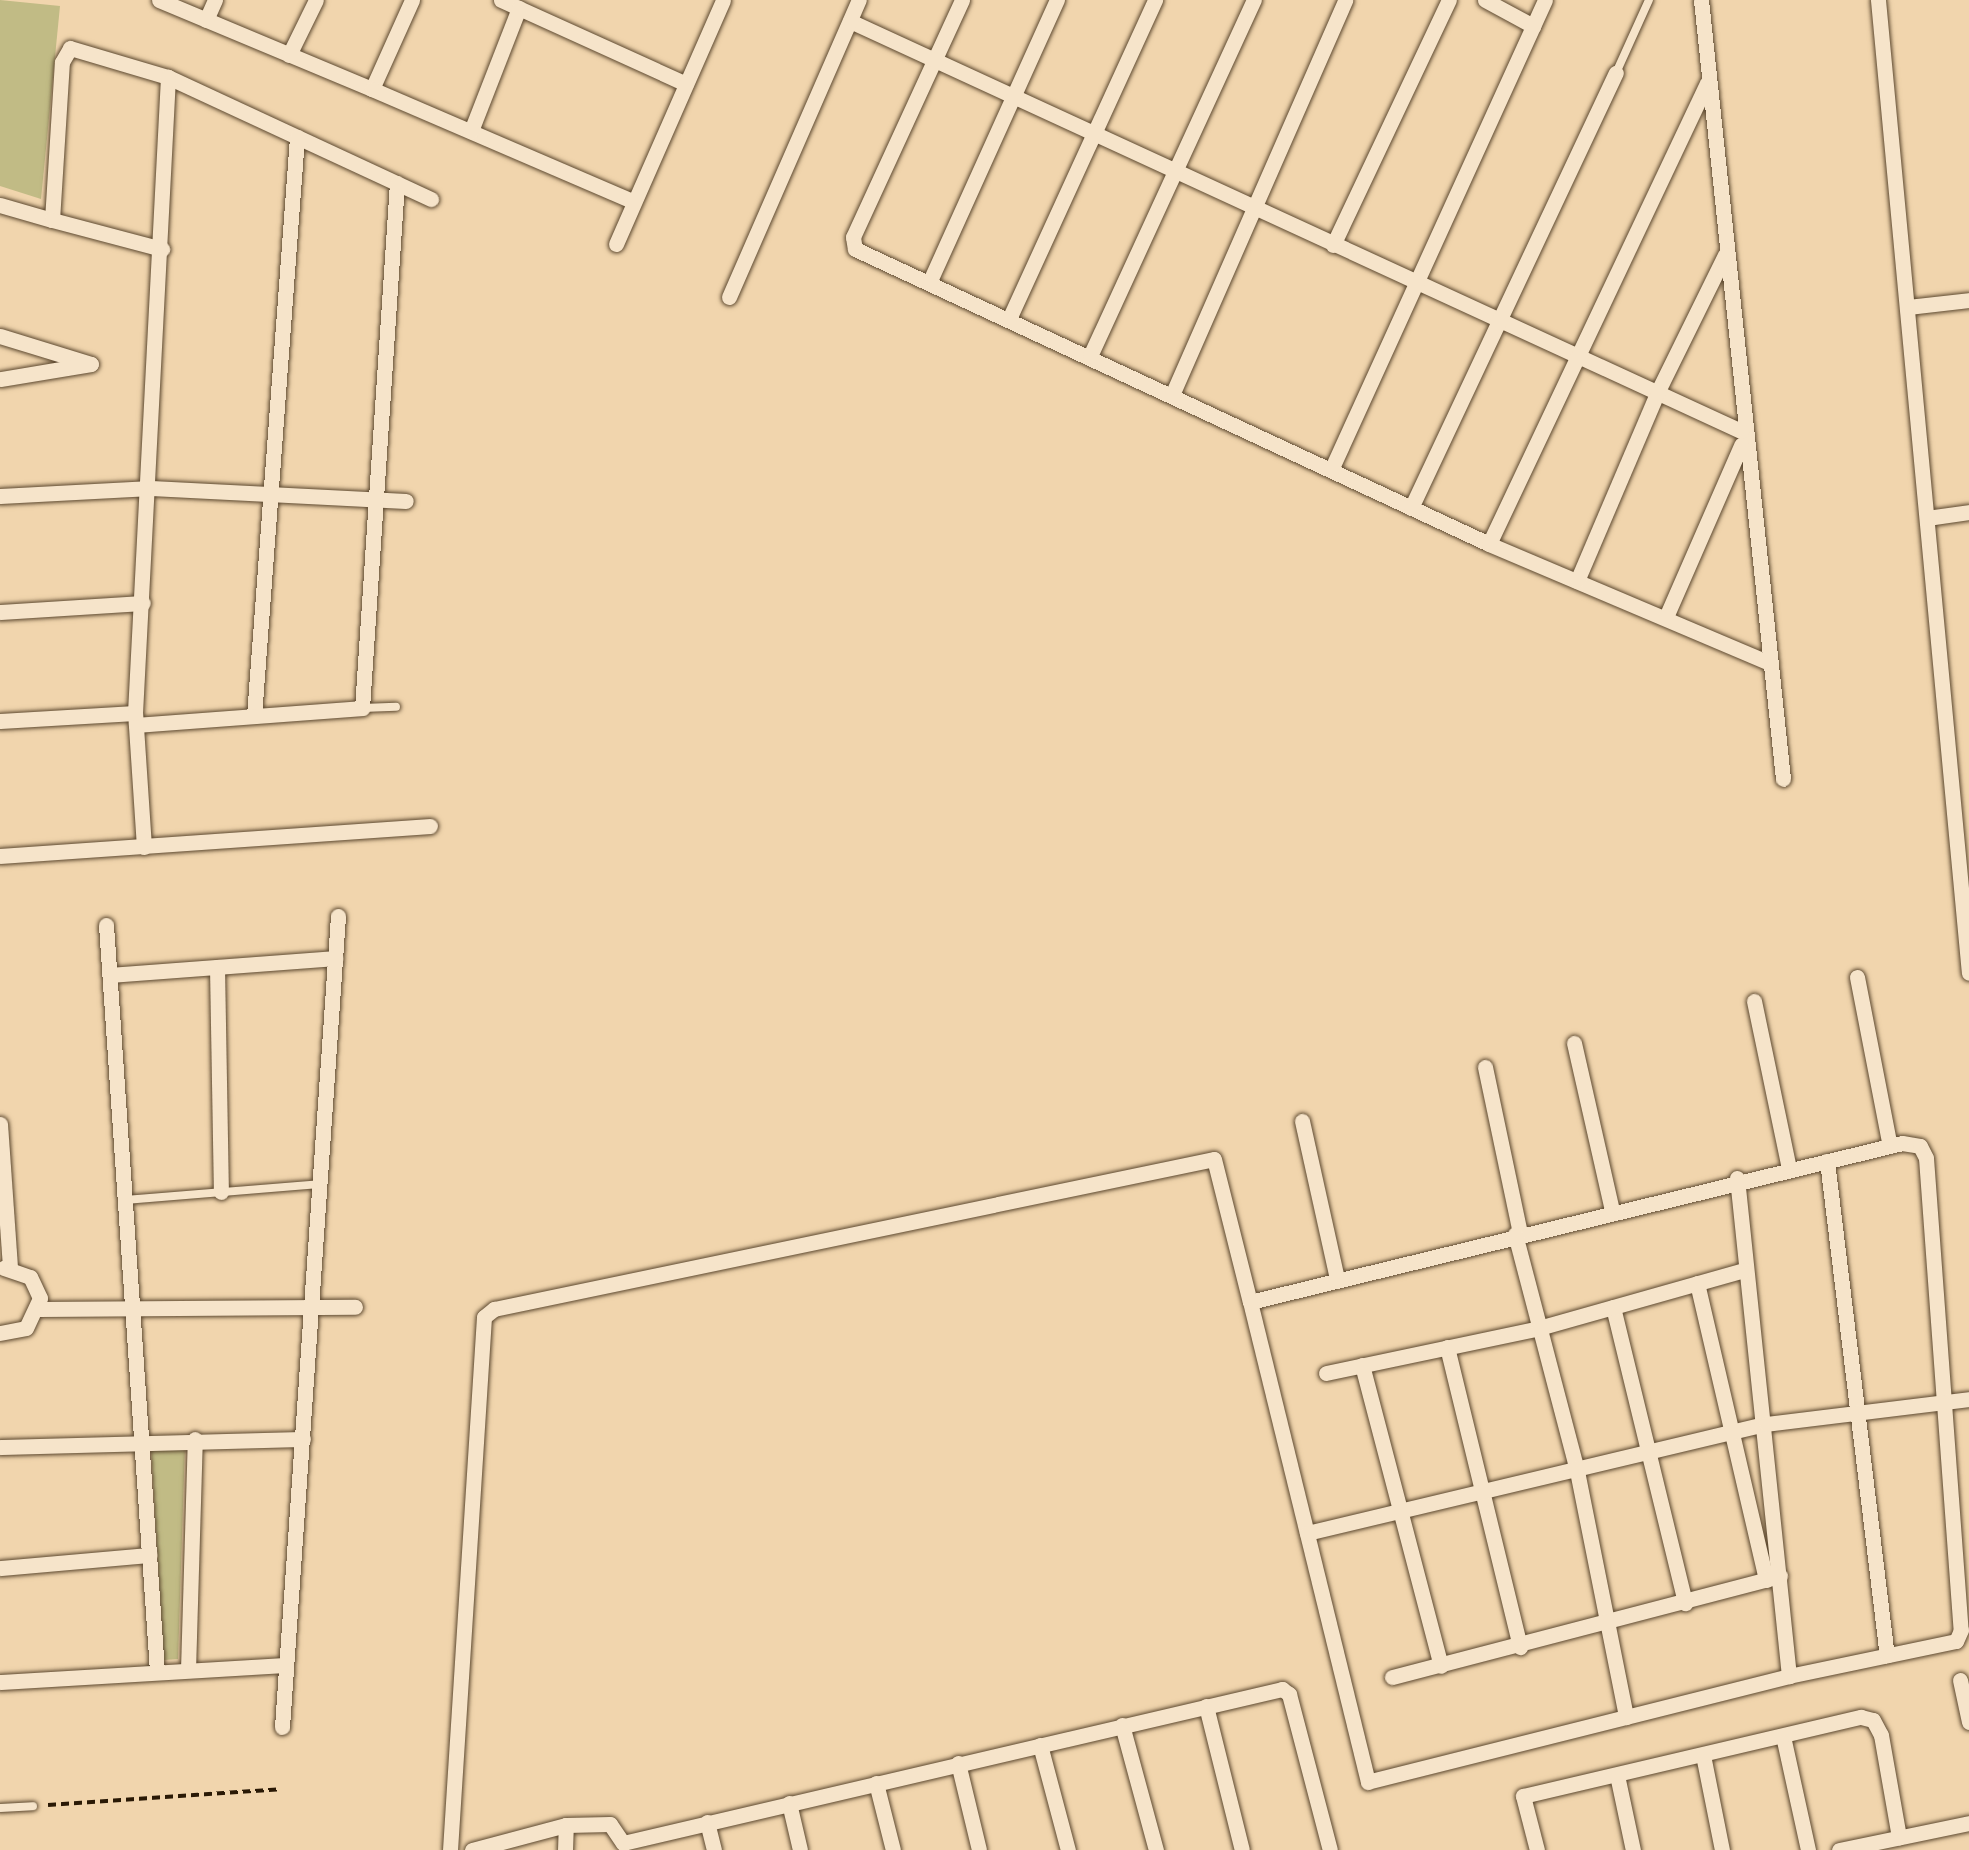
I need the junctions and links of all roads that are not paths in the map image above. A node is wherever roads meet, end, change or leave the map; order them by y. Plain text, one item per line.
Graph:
1 (159, 0) edge
2 (215, 0) edge
3 (316, 0) edge
4 (412, 0) edge
5 (501, 0) edge
6 (722, 0) edge
7 (859, 0) edge
8 (962, 0) edge
9 (1057, 0) edge
10 (1155, 0) edge
11 (1254, 0) edge
12 (1345, 0) edge
13 (1449, 0) edge
14 (1486, 0) edge
15 (1545, 0) edge
16 (1648, 0) edge
17 (1701, 0) edge
18 (1878, 0) edge
19 (519, 8) junction
20 (206, 20) junction
21 (850, 20) junction
22 (1534, 26) junction
23 (289, 54) junction
24 (934, 64) junction
25 (1616, 73) joint
26 (168, 77) junction
27 (1709, 80) junction
28 (686, 84) junction
29 (372, 89) junction
30 (1012, 100) junction
31 (471, 131) junction
32 (297, 137) junction
33 (1094, 137) junction
34 (1173, 173) junction
35 (396, 183) junction
36 (432, 199) dead end
37 (634, 202) junction
38 (0, 205) edge
39 (1256, 210) junction
40 (52, 220) junction
41 (616, 244) dead end
42 (1333, 245) junction
43 (162, 249) junction
44 (1727, 252) junction
45 (1414, 282) junction
46 (929, 283) junction
47 (729, 297) dead end
48 (1969, 300) edge
49 (1908, 307) junction
50 (1009, 319) junction
51 (1498, 320) junction
52 (0, 336) edge
53 (1090, 356) junction
54 (1578, 357) junction
55 (0, 379) edge
56 (1656, 393) junction
57 (1172, 395) junction
58 (1742, 436) junction
59 (1331, 470) junction
60 (151, 488) junction
61 (270, 494) junction
62 (0, 496) edge
63 (372, 500) junction
64 (406, 501) dead end
65 (1411, 508) junction
66 (1969, 512) edge
67 (1927, 518) junction
68 (1488, 544) junction
69 (1577, 581) junction
70 (143, 603) junction
71 (0, 612) edge
72 (1666, 617) junction
73 (1769, 663) junction
74 (362, 708) junction
75 (396, 708) dead end
76 (254, 716) junction
77 (136, 719) junction
78 (0, 721) edge
79 (1782, 779) dead end
80 (1962, 817) edge
81 (430, 826) dead end
82 (144, 847) junction
83 (0, 856) edge
84 (338, 916) dead end
85 (106, 925) dead end
86 (336, 958) junction
87 (217, 967) junction
88 (1969, 973) edge
89 (110, 976) junction
90 (1857, 978) dead end
91 (1754, 1001) dead end
92 (1574, 1043) dead end
93 (1484, 1067) dead end
94 (1302, 1121) dead end
95 (0, 1124) edge
96 (1890, 1146) junction
97 (1827, 1161) junction
98 (1789, 1168) junction
99 (1737, 1178) junction
100 (321, 1184) junction
101 (221, 1192) junction
102 (126, 1200) junction
103 (1612, 1210) junction
104 (1518, 1234) junction
105 (5, 1268) edge
106 (1744, 1270) junction
107 (1338, 1279) junction
108 (1697, 1283) junction
109 (1250, 1302) junction
110 (355, 1307) dead end
111 (1614, 1307) junction
112 (313, 1308) junction
113 (39, 1309) junction
114 (134, 1310) junction
115 (1539, 1328) junction
116 (0, 1333) edge
117 (1446, 1348) junction
118 (1362, 1365) junction
119 (1326, 1373) dead end
120 (1969, 1399) edge
121 (1939, 1404) junction
122 (1855, 1414) junction
123 (1766, 1424) junction
124 (1734, 1432) junction
125 (142, 1439) junction
126 (195, 1439) junction
127 (303, 1439) junction
128 (0, 1447) edge
129 (1650, 1453) junction
130 (1576, 1471) junction
131 (1486, 1492) junction
132 (1401, 1512) junction
133 (1308, 1533) junction
134 (150, 1555) junction
135 (0, 1568) edge
136 (1773, 1578) junction
137 (1685, 1603) junction
138 (1608, 1624) junction
139 (1520, 1646) junction
140 (1887, 1655) junction
141 (285, 1665) junction
142 (1441, 1666) junction
143 (188, 1670) junction
144 (157, 1671) junction
145 (1789, 1676) junction
146 (1392, 1677) dead end
147 (1960, 1680) dead end
148 (0, 1682) edge
149 (1206, 1706) junction
150 (1626, 1717) junction
151 (1969, 1722) edge
152 (1122, 1725) junction
153 (282, 1727) dead end
154 (1782, 1736) junction
155 (1040, 1744) junction
156 (1703, 1755) junction
157 (958, 1764) junction
158 (1617, 1775) junction
159 (876, 1783) junction
160 (789, 1803) junction
161 (33, 1806) road end
162 (0, 1808) edge
163 (707, 1822) junction
164 (1969, 1822) edge
165 (566, 1825) junction
166 (1899, 1843) edge
167 (624, 1846) edge
168 (450, 1850) edge
169 (472, 1850) edge
170 (565, 1850) edge
171 (714, 1850) edge
172 (800, 1850) edge
173 (893, 1850) edge
174 (979, 1850) edge
175 (1068, 1850) edge
176 (1156, 1850) edge
177 (1242, 1850) edge
178 (1330, 1850) edge
179 (1537, 1850) edge
180 (1633, 1850) edge
181 (1722, 1850) edge
182 (1808, 1850) edge
183 (1839, 1850) edge

1 - 20 street
2 - 20 street
3 - 23 street
4 - 29 street
5 - 19 street
6 - 28 street
7 - 21 street
8 - 24 street
9 - 30 street
10 - 33 street
11 - 34 street
12 - 39 street
13 - 42 street
14 - 22 street
15 - 22 street
16 - 25 lane
17 - 27 street
18 - 49 street
19 - 28 street
19 - 31 street
20 - 23 street
21 - 24 street
21 - 47 street
22 - 45 street
23 - 29 street
24 - 30 street
24 - 46 street
25 - 51 street
26 - 32 street
26 - 40 street
26 - 43 street
27 - 44 street
27 - 54 street
28 - 37 street
29 - 31 street
30 - 33 street
30 - 46 street
31 - 37 street
32 - 35 street
32 - 61 street
33 - 34 street
33 - 50 street
34 - 39 street
34 - 53 street
35 - 36 street
35 - 63 street
37 - 41 street
38 - 40 street
39 - 42 street
39 - 57 street
40 - 43 street
42 - 45 street
43 - 60 street
44 - 56 street
44 - 58 street
45 - 51 street
45 - 59 street
46 - 50 street
48 - 49 street
49 - 67 street
50 - 53 street
51 - 54 street
51 - 65 street
52 - 55 street
53 - 57 street
54 - 56 street
54 - 68 street
56 - 58 street
56 - 69 street
57 - 59 street
58 - 72 street
58 - 73 street
59 - 65 street
60 - 61 street
60 - 62 street
60 - 70 street
61 - 63 street
61 - 76 street
63 - 64 street
63 - 74 street
65 - 68 street
66 - 67 street
67 - 80 street
68 - 69 street
69 - 72 street
70 - 71 street
70 - 77 street
72 - 73 street
73 - 79 street
74 - 75 lane
74 - 76 street
76 - 77 street
77 - 78 street
77 - 82 street
80 - 88 street
81 - 82 street
82 - 83 street
84 - 86 street
85 - 89 street
86 - 87 street
86 - 100 street
87 - 89 street
87 - 101 street
89 - 102 street
90 - 96 street
91 - 98 street
92 - 103 street
93 - 104 street
94 - 107 street
95 - 105 street
96 - 97 street
96 - 121 street
97 - 98 street
97 - 122 street
98 - 99 street
99 - 103 street
99 - 106 street
100 - 101 lane
100 - 112 street
101 - 102 lane
102 - 114 street
103 - 104 street
104 - 107 street
104 - 115 street
105 - 113 street
106 - 108 street
106 - 123 street
107 - 109 street
108 - 111 street
108 - 124 street
109 - 133 street
109 - 168 street
110 - 112 street
111 - 115 street
111 - 129 street
112 - 114 street
112 - 127 street
113 - 114 street
113 - 116 street
114 - 125 street
115 - 117 street
115 - 130 street
117 - 118 street
117 - 131 street
118 - 119 street
118 - 132 street
120 - 121 street
121 - 122 street
121 - 140 street
122 - 123 street
122 - 140 street
123 - 124 street
123 - 136 street
124 - 129 street
124 - 136 street
125 - 126 street
125 - 128 street
125 - 134 street
126 - 127 street
126 - 143 street
127 - 141 street
129 - 130 street
129 - 137 street
130 - 131 street
130 - 138 street
131 - 132 street
131 - 139 street
132 - 133 street
132 - 142 street
133 - 150 street
134 - 135 street
134 - 144 street
136 - 137 street
136 - 145 street
137 - 138 street
138 - 139 street
138 - 150 street
139 - 142 street
140 - 145 street
141 - 143 street
141 - 153 street
142 - 146 street
143 - 144 street
144 - 148 street
145 - 150 street
147 - 151 street
149 - 152 street
149 - 177 street
149 - 178 street
152 - 155 street
152 - 176 street
154 - 156 street
154 - 166 street
154 - 182 street
155 - 157 street
155 - 175 street
156 - 158 street
156 - 181 street
157 - 159 street
157 - 174 street
158 - 179 street
158 - 180 street
159 - 160 street
159 - 173 street
160 - 163 street
160 - 172 street
161 - 162 lane
163 - 167 street
163 - 171 street
164 - 166 street
165 - 167 street
165 - 169 street
165 - 170 street
166 - 183 street

